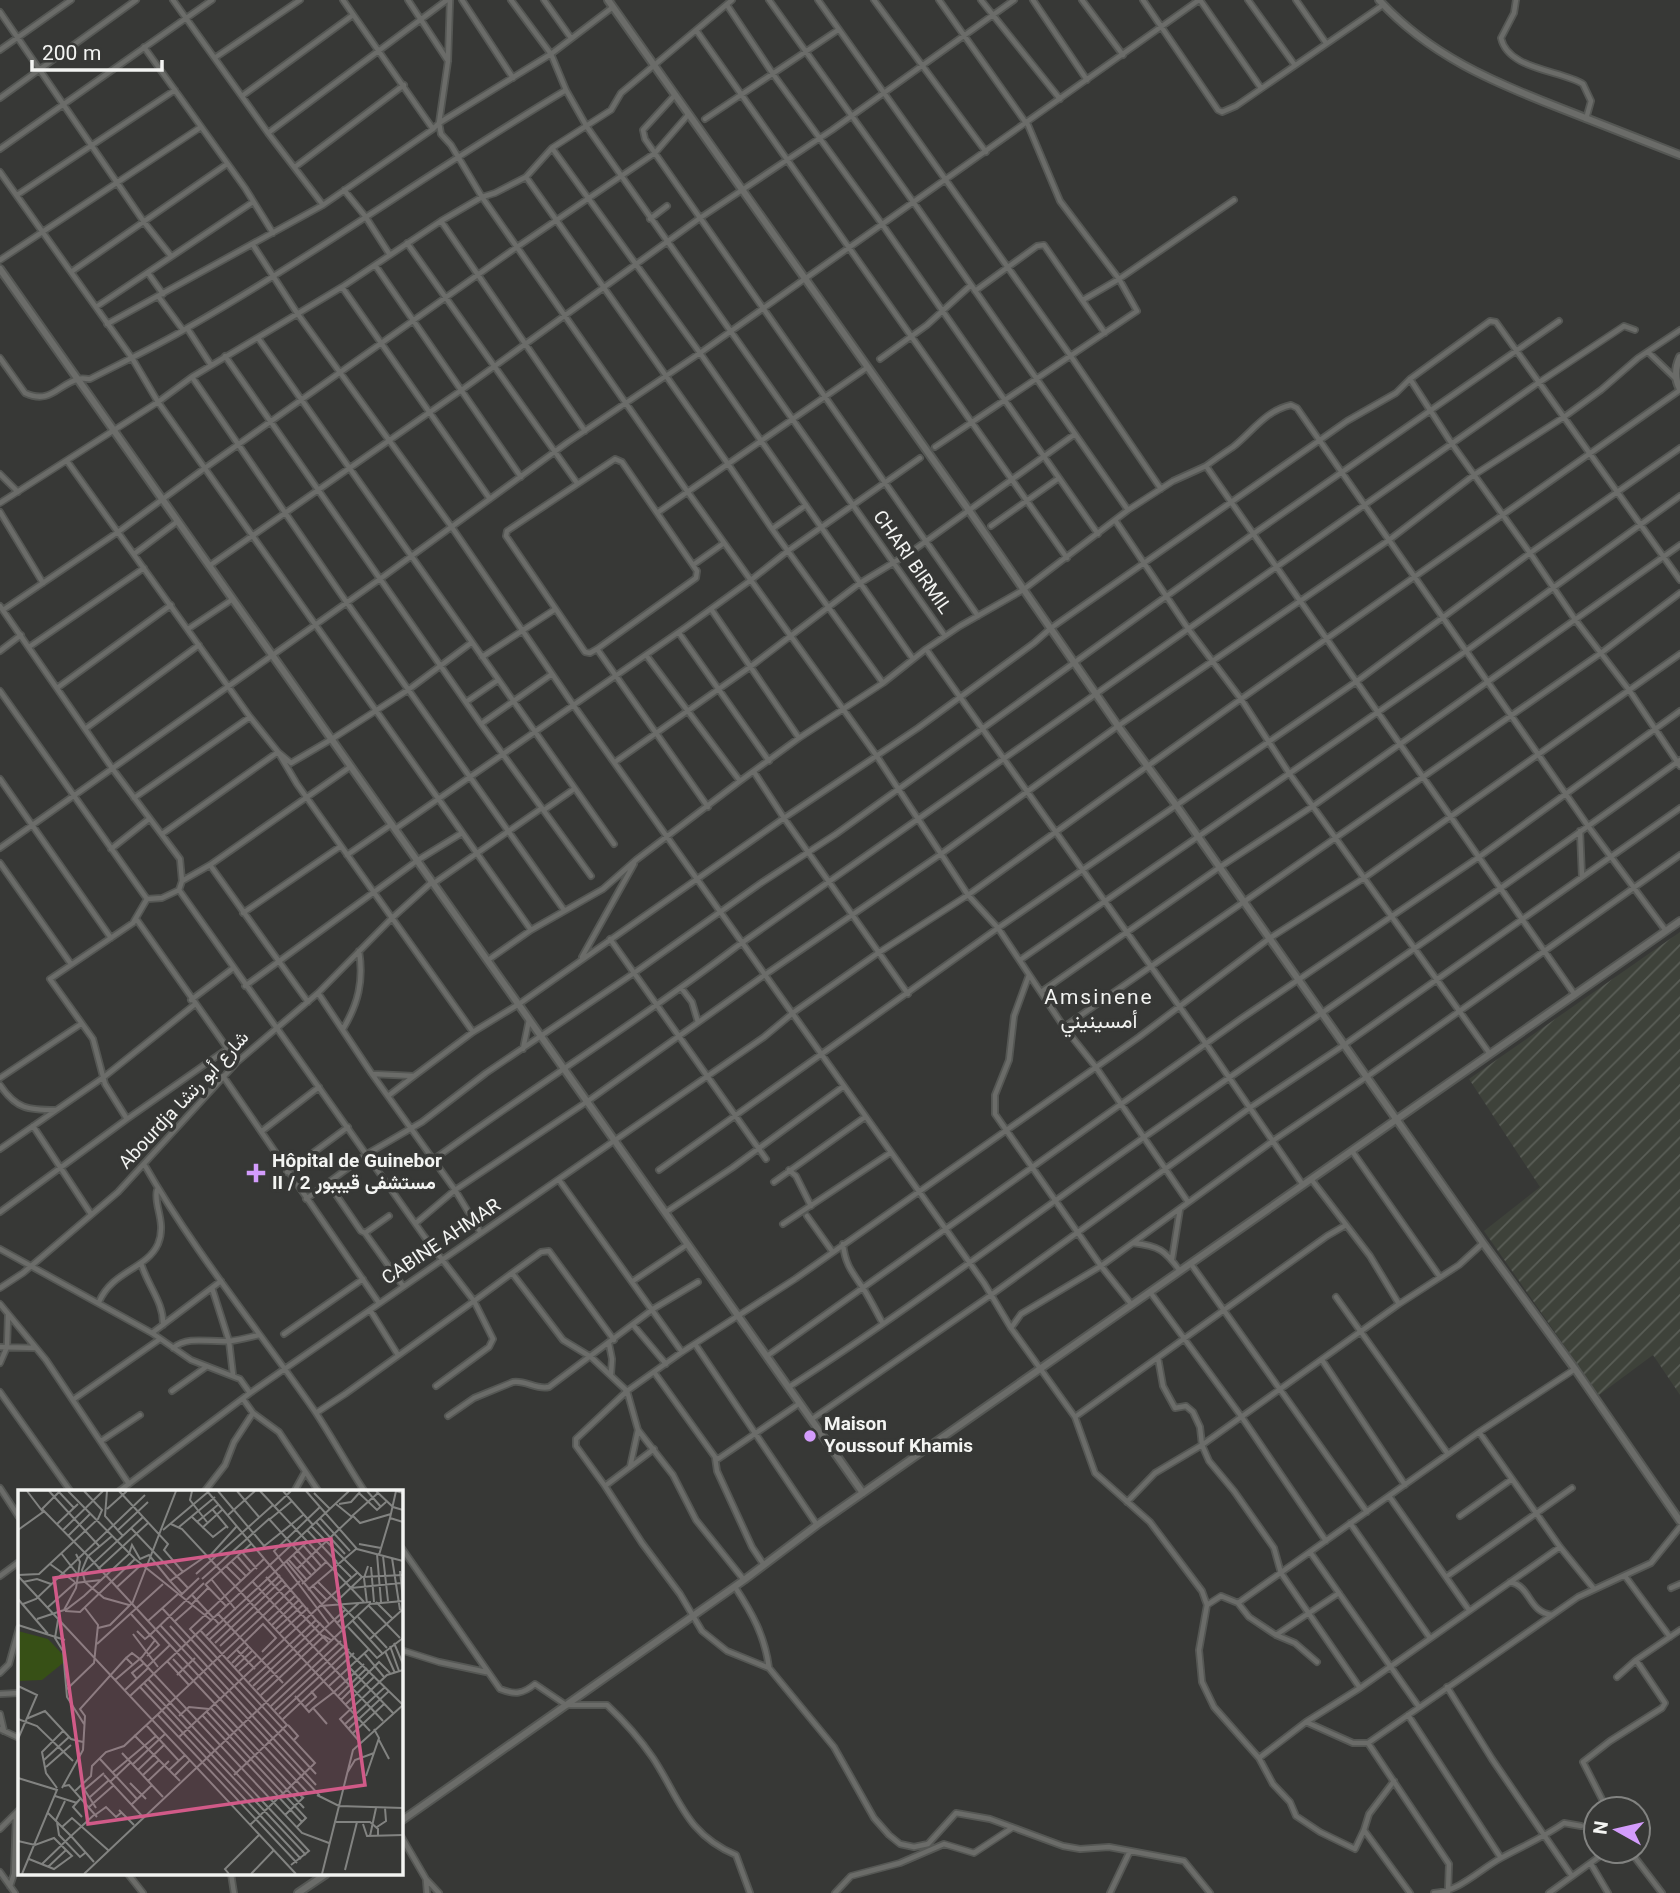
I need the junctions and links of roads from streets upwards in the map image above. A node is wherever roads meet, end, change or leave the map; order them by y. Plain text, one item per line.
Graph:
1 (71, 0) edge
2 (136, 0) edge
3 (173, 0) edge
4 (212, 0) edge
5 (300, 0) edge
6 (343, 0) edge
7 (408, 0) edge
8 (449, 0) edge
9 (462, 0) edge
10 (511, 0) edge
11 (544, 0) edge
12 (608, 0) edge
13 (732, 0) edge
14 (769, 0) edge
15 (818, 0) edge
16 (874, 0) edge
17 (939, 0) edge
18 (981, 0) edge
19 (1014, 0) edge
20 (1033, 0) edge
21 (1082, 0) edge
22 (1143, 0) edge
23 (1200, 0) edge
24 (1248, 0) edge
25 (1296, 0) edge
26 (1516, 0) edge
27 (1381, 2) edge
28 (727, 5) junction
29 (613, 7) junction
30 (0, 12) edge
31 (353, 15) junction
32 (992, 16) junction
33 (186, 18) junction
34 (421, 18) junction
35 (1163, 27) junction
36 (696, 30) junction
37 (839, 30) junction
38 (963, 34) junction
39 (18, 38) junction
40 (570, 38) junction
41 (1326, 43) junction
42 (144, 47) junction
43 (0, 50) edge
44 (380, 51) junction
45 (804, 51) junction
46 (551, 54) junction
47 (1124, 55) junction
48 (216, 57) junction
49 (448, 61) junction
50 (1294, 64) junction
51 (654, 67) junction
52 (922, 67) junction
53 (39, 69) junction
54 (773, 75) junction
55 (513, 78) junction
56 (1087, 80) junction
57 (404, 85) junction
58 (1261, 88) junction
59 (175, 90) junction
60 (566, 90) junction
61 (884, 92) junction
62 (242, 96) junction
63 (674, 96) junction
64 (741, 96) junction
65 (0, 98) edge
66 (1060, 99) junction
67 (64, 106) junction
68 (688, 116) junction
69 (851, 116) junction
70 (1586, 118) junction
71 (705, 119) dead end
72 (439, 123) junction
73 (1027, 124) junction
74 (201, 127) junction
75 (587, 127) junction
76 (433, 130) junction
77 (268, 133) junction
78 (820, 138) junction
79 (91, 145) junction
80 (552, 148) junction
81 (0, 149) edge
82 (986, 152) junction
83 (655, 153) junction
84 (1680, 155) edge
85 (457, 156) junction
86 (787, 159) junction
87 (227, 164) junction
88 (295, 167) junction
89 (0, 172) edge
90 (526, 177) junction
91 (621, 178) junction
92 (946, 180) junction
93 (117, 182) junction
94 (344, 190) junction
95 (742, 190) junction
96 (17, 195) junction
97 (482, 197) junction
98 (589, 197) junction
99 (1234, 200) dead end
100 (253, 202) junction
101 (914, 202) junction
102 (323, 205) junction
103 (667, 206) dead end
104 (365, 216) junction
105 (699, 218) junction
106 (650, 219) junction
107 (557, 220) junction
108 (441, 221) junction
109 (144, 222) junction
110 (882, 224) junction
111 (44, 233) junction
112 (273, 233) junction
113 (407, 243) junction
114 (668, 243) junction
115 (253, 245) junction
116 (517, 247) junction
117 (849, 247) junction
118 (390, 255) junction
119 (171, 256) junction
120 (0, 260) edge
121 (636, 263) junction
122 (375, 265) junction
123 (1007, 267) junction
124 (0, 269) edge
125 (71, 272) junction
126 (148, 273) junction
127 (273, 276) junction
128 (478, 276) junction
129 (805, 278) junction
130 (1119, 279) junction
131 (971, 285) junction
132 (604, 287) junction
133 (342, 288) junction
134 (975, 290) junction
135 (161, 295) junction
136 (445, 299) junction
137 (1083, 300) junction
138 (96, 307) junction
139 (761, 308) junction
140 (943, 311) junction
141 (297, 313) junction
142 (564, 316) junction
143 (415, 321) junction
144 (1559, 321) dead end
145 (107, 324) junction
146 (185, 329) junction
147 (1635, 330) dead end
148 (1680, 330) edge
149 (731, 331) junction
150 (1105, 333) junction
151 (258, 338) junction
152 (910, 338) junction
153 (381, 344) junction
154 (526, 344) junction
155 (1515, 352) junction
156 (1648, 352) junction
157 (700, 353) junction
158 (1070, 355) junction
159 (225, 356) junction
160 (1680, 357) edge
161 (0, 358) edge
162 (132, 358) junction
163 (880, 359) dead end
164 (211, 365) junction
165 (494, 367) junction
166 (867, 367) junction
167 (340, 372) junction
168 (667, 376) junction
169 (192, 377) junction
170 (1035, 378) junction
171 (78, 379) junction
172 (1410, 379) junction
173 (1676, 379) junction
174 (1538, 383) junction
175 (463, 389) junction
176 (1680, 389) edge
177 (824, 396) junction
178 (1004, 399) junction
179 (302, 400) junction
180 (158, 402) junction
181 (627, 403) junction
182 (1429, 411) junction
183 (429, 413) junction
184 (1564, 416) junction
185 (792, 418) junction
186 (270, 422) junction
187 (971, 423) junction
188 (114, 431) junction
189 (585, 431) junction
190 (1075, 435) junction
191 (761, 440) junction
192 (1320, 440) junction
193 (389, 441) junction
194 (240, 444) junction
195 (1452, 444) junction
196 (935, 447) dead end
197 (1680, 448) edge
198 (554, 453) junction
199 (1591, 453) junction
200 (1044, 456) junction
201 (920, 458) dead end
202 (67, 461) junction
203 (729, 464) junction
204 (1206, 466) junction
205 (205, 468) junction
206 (350, 469) junction
207 (1343, 472) junction
208 (0, 474) edge
209 (1474, 475) junction
210 (522, 477) junction
211 (1059, 478) junction
212 (1012, 480) junction
213 (577, 483) junction
214 (886, 483) junction
215 (1161, 489) junction
216 (320, 490) junction
217 (687, 491) junction
218 (18, 492) junction
219 (1617, 492) junction
220 (1680, 496) edge
221 (162, 499) junction
222 (490, 499) junction
223 (1027, 501) junction
224 (1232, 501) junction
225 (0, 503) edge
226 (1365, 504) junction
227 (806, 505) junction
228 (854, 506) junction
229 (968, 509) junction
230 (1128, 510) junction
231 (0, 512) edge
232 (287, 513) junction
233 (657, 513) junction
234 (1504, 515) junction
235 (1115, 520) junction
236 (178, 521) junction
237 (1641, 524) junction
238 (452, 526) junction
239 (991, 526) dead end
240 (821, 528) junction
241 (772, 529) junction
242 (118, 532) junction
243 (253, 534) junction
244 (1098, 534) junction
245 (1253, 534) junction
246 (1389, 540) junction
247 (926, 541) junction
248 (724, 543) junction
249 (1680, 545) edge
250 (789, 550) junction
251 (1530, 553) junction
252 (134, 554) junction
253 (1664, 556) junction
254 (411, 557) junction
255 (1067, 558) junction
256 (894, 563) junction
257 (1144, 564) junction
258 (693, 565) junction
259 (209, 566) junction
260 (1275, 567) junction
261 (144, 568) junction
262 (1416, 577) junction
263 (380, 579) junction
264 (751, 580) junction
265 (1680, 580) edge
266 (43, 583) junction
267 (860, 583) junction
268 (1553, 588) junction
269 (1023, 590) junction
270 (1680, 593) edge
271 (1166, 596) junction
272 (233, 599) junction
273 (1298, 600) junction
274 (346, 603) junction
275 (170, 605) junction
276 (1, 608) edge
277 (829, 608) junction
278 (711, 609) junction
279 (554, 610) junction
280 (978, 617) junction
281 (1443, 618) junction
282 (1574, 618) junction
283 (316, 623) junction
284 (1051, 628) junction
285 (188, 629) junction
286 (1189, 629) junction
287 (523, 631) junction
288 (679, 633) junction
289 (21, 635) junction
290 (945, 636) junction
291 (790, 637) junction
292 (1326, 640) junction
293 (471, 643) junction
294 (199, 645) junction
295 (29, 647) junction
296 (597, 649) junction
297 (926, 649) junction
298 (0, 651) edge
299 (1466, 651) junction
300 (1601, 653) junction
301 (272, 654) junction
302 (1680, 654) edge
303 (646, 656) junction
304 (482, 657) junction
305 (913, 659) junction
306 (1213, 660) junction
307 (1074, 663) junction
308 (441, 665) junction
309 (750, 667) junction
310 (552, 674) junction
311 (616, 677) junction
312 (498, 680) junction
313 (1357, 681) junction
314 (1488, 681) junction
315 (883, 683) junction
316 (229, 686) junction
317 (57, 688) junction
318 (718, 689) junction
319 (408, 690) junction
320 (1629, 690) junction
321 (0, 691) edge
322 (1096, 694) junction
323 (960, 697) junction
324 (1241, 699) junction
325 (513, 701) junction
326 (466, 702) junction
327 (574, 706) junction
328 (376, 709) junction
329 (843, 709) junction
330 (687, 711) junction
331 (1680, 711) edge
332 (1378, 712) junction
333 (1512, 715) junction
334 (250, 717) junction
335 (481, 724) junction
336 (1118, 726) junction
337 (982, 728) junction
338 (1655, 728) junction
339 (85, 729) junction
340 (655, 733) junction
341 (535, 734) junction
342 (799, 738) junction
343 (332, 739) junction
344 (1268, 742) junction
345 (1400, 745) junction
346 (278, 752) junction
347 (1539, 754) junction
348 (504, 755) junction
349 (876, 755) junction
350 (1004, 760) junction
351 (769, 761) junction
352 (615, 762) junction
353 (1679, 763) edge
354 (351, 766) junction
355 (1146, 766) junction
356 (112, 768) junction
357 (754, 772) junction
358 (1289, 773) junction
359 (470, 777) junction
360 (1422, 778) junction
361 (0, 779) edge
362 (740, 782) junction
363 (574, 789) junction
364 (898, 789) junction
365 (1027, 793) junction
366 (1566, 794) junction
367 (73, 795) junction
368 (134, 798) junction
369 (307, 798) junction
370 (439, 800) junction
371 (1176, 805) junction
372 (1313, 806) junction
373 (708, 807) junction
374 (1680, 808) edge
375 (543, 809) junction
376 (1450, 817) junction
377 (784, 818) junction
378 (149, 819) junction
379 (919, 820) junction
380 (33, 824) junction
381 (394, 826) junction
382 (1588, 826) junction
383 (1580, 831) junction
384 (511, 832) junction
385 (1055, 832) junction
386 (462, 833) junction
387 (162, 834) junction
388 (668, 835) junction
389 (1198, 836) junction
390 (0, 838) edge
391 (1335, 838) junction
392 (13, 839) junction
393 (614, 844) dead end
394 (341, 846) junction
395 (0, 848) edge
396 (111, 849) junction
397 (809, 853) junction
398 (941, 854) junction
399 (347, 855) junction
400 (478, 855) junction
401 (1680, 855) edge
402 (1479, 857) junction
403 (1612, 857) junction
404 (418, 860) junction
405 (636, 860) junction
406 (0, 863) edge
407 (210, 865) junction
408 (1220, 867) junction
409 (1083, 870) junction
410 (591, 876) dead end
411 (1364, 878) junction
412 (1582, 878) junction
413 (698, 879) junction
414 (182, 881) junction
415 (831, 882) junction
416 (433, 883) junction
417 (1501, 887) junction
418 (1633, 887) junction
419 (179, 890) junction
420 (374, 893) junction
421 (968, 895) junction
422 (147, 899) junction
423 (1243, 900) junction
424 (1105, 901) junction
425 (564, 910) junction
426 (722, 911) junction
427 (243, 913) junction
428 (853, 915) junction
429 (1393, 916) junction
430 (391, 919) junction
431 (136, 920) junction
432 (1523, 920) junction
433 (1680, 922) edge
434 (998, 928) junction
435 (531, 930) junction
436 (1666, 931) junction
437 (1127, 932) junction
438 (111, 938) junction
439 (1270, 938) junction
440 (610, 939) junction
441 (744, 943) junction
442 (1414, 948) junction
443 (359, 950) junction
444 (1545, 951) junction
445 (878, 953) junction
446 (488, 960) junction
447 (1020, 960) junction
448 (278, 961) junction
449 (71, 964) junction
450 (577, 964) junction
451 (1150, 965) junction
452 (232, 969) junction
453 (634, 973) junction
454 (766, 974) junction
455 (1029, 975) junction
456 (1299, 979) junction
457 (1436, 979) junction
458 (245, 986) junction
459 (682, 989) junction
460 (1041, 992) junction
461 (318, 993) junction
462 (908, 994) junction
463 (1575, 995) junction
464 (192, 1002) junction
465 (308, 1002) junction
466 (519, 1004) junction
467 (658, 1006) junction
468 (1179, 1006) junction
469 (1460, 1010) junction
470 (793, 1012) junction
471 (1322, 1012) junction
472 (530, 1019) junction
473 (698, 1022) junction
474 (81, 1024) junction
475 (276, 1027) junction
476 (1063, 1027) junction
477 (343, 1030) junction
478 (473, 1032) junction
479 (680, 1035) junction
480 (542, 1037) junction
481 (1206, 1044) junction
482 (1344, 1045) junction
483 (227, 1049) junction
484 (523, 1050) junction
485 (823, 1053) junction
486 (1490, 1054) junction
487 (237, 1062) junction
488 (1095, 1066) junction
489 (564, 1068) junction
490 (372, 1074) junction
491 (223, 1076) junction
492 (414, 1076) junction
493 (1368, 1076) junction
494 (104, 1077) junction
495 (707, 1077) junction
496 (1229, 1077) junction
497 (0, 1078) edge
498 (0, 1085) edge
499 (844, 1086) junction
500 (319, 1087) junction
501 (848, 1092) junction
502 (388, 1096) junction
503 (587, 1101) junction
504 (1121, 1105) junction
505 (1251, 1107) junction
506 (57, 1110) junction
507 (736, 1115) junction
508 (865, 1117) junction
509 (127, 1119) junction
510 (1397, 1119) junction
511 (33, 1126) junction
512 (348, 1127) junction
513 (411, 1129) junction
514 (1005, 1129) junction
515 (262, 1131) junction
516 (1142, 1138) junction
517 (615, 1140) junction
518 (1274, 1140) junction
519 (759, 1148) junction
520 (0, 1149) edge
521 (1352, 1151) junction
522 (890, 1153) junction
523 (367, 1154) junction
524 (766, 1159) dead end
525 (433, 1160) junction
526 (144, 1164) junction
527 (61, 1167) junction
528 (1033, 1167) junction
529 (659, 1170) dead end
530 (789, 1170) junction
531 (287, 1171) junction
532 (1165, 1171) junction
533 (1311, 1179) junction
534 (559, 1180) junction
535 (774, 1182) dead end
536 (328, 1183) junction
537 (1303, 1185) junction
538 (158, 1189) junction
539 (455, 1191) junction
540 (917, 1192) junction
541 (306, 1199) junction
542 (1056, 1199) junction
543 (1188, 1202) junction
544 (811, 1206) junction
545 (1180, 1208) junction
546 (0, 1212) edge
547 (666, 1212) junction
548 (91, 1214) junction
549 (389, 1216) dead end
550 (807, 1216) dead end
551 (416, 1223) junction
552 (783, 1224) dead end
553 (1346, 1225) junction
554 (946, 1231) junction
555 (1078, 1231) junction
556 (365, 1233) junction
557 (481, 1233) junction
558 (1132, 1243) junction
559 (1483, 1243) junction
560 (688, 1244) junction
561 (843, 1244) junction
562 (0, 1249) edge
563 (832, 1251) junction
564 (444, 1260) junction
565 (1172, 1260) junction
566 (141, 1263) junction
567 (969, 1263) junction
568 (1191, 1264) junction
569 (32, 1265) junction
570 (1101, 1266) junction
571 (1180, 1271) junction
572 (512, 1273) junction
573 (1440, 1277) junction
574 (363, 1279) junction
575 (221, 1281) junction
576 (633, 1281) junction
577 (698, 1282) dead end
578 (403, 1287) junction
579 (0, 1288) edge
580 (212, 1288) junction
581 (863, 1288) junction
582 (1150, 1292) junction
583 (991, 1295) junction
584 (1336, 1297) dead end
585 (474, 1301) junction
586 (99, 1302) junction
587 (379, 1303) junction
588 (0, 1304) edge
589 (1399, 1304) junction
590 (1132, 1305) junction
591 (653, 1309) junction
592 (370, 1310) junction
593 (1223, 1311) junction
594 (8, 1315) junction
595 (739, 1315) junction
596 (882, 1322) junction
597 (163, 1325) junction
598 (634, 1326) dead end
599 (1011, 1328) junction
600 (152, 1333) junction
601 (1360, 1333) junction
602 (284, 1334) dead end
603 (259, 1335) junction
604 (160, 1339) junction
605 (1184, 1339) junction
606 (229, 1341) junction
607 (611, 1342) junction
608 (695, 1344) junction
609 (0, 1347) edge
610 (7, 1347) junction
611 (36, 1348) junction
612 (173, 1348) junction
613 (682, 1352) junction
614 (398, 1356) junction
615 (767, 1356) junction
616 (591, 1357) junction
617 (1157, 1358) junction
618 (1322, 1360) junction
619 (0, 1363) edge
620 (666, 1364) junction
621 (207, 1366) junction
622 (1040, 1369) junction
623 (1575, 1369) junction
624 (285, 1370) junction
625 (654, 1373) junction
626 (611, 1374) junction
627 (233, 1375) junction
628 (436, 1386) dead end
629 (789, 1387) junction
630 (1280, 1388) junction
631 (172, 1391) dead end
632 (627, 1391) junction
633 (0, 1392) edge
634 (250, 1393) junction
635 (74, 1399) junction
636 (243, 1399) junction
637 (800, 1403) junction
638 (253, 1413) junction
639 (316, 1413) junction
640 (140, 1415) dead end
641 (448, 1416) dead end
642 (1241, 1416) junction
643 (1075, 1417) junction
644 (812, 1419) junction
645 (638, 1430) junction
646 (1479, 1432) junction
647 (754, 1433) junction
648 (101, 1441) junction
649 (1202, 1445) junction
650 (654, 1449) junction
651 (1447, 1454) junction
652 (715, 1457) junction
653 (630, 1468) junction
654 (306, 1472) junction
655 (1512, 1479) junction
656 (129, 1484) junction
657 (1405, 1485) junction
658 (605, 1486) junction
659 (0, 1488) edge
660 (1572, 1488) dead end
661 (70, 1490) edge
662 (121, 1490) edge
663 (206, 1490) edge
664 (295, 1490) edge
665 (318, 1490) edge
666 (364, 1490) edge
667 (863, 1493) junction
668 (1390, 1496) junction
669 (1127, 1502) junction
670 (1367, 1512) junction
671 (1536, 1513) junction
672 (18, 1515) edge
673 (1460, 1516) dead end
674 (1680, 1521) edge
675 (1350, 1523) junction
676 (817, 1525) junction
677 (1680, 1527) edge
678 (1325, 1541) junction
679 (402, 1548) edge
680 (1560, 1548) junction
681 (1310, 1552) junction
682 (18, 1563) edge
683 (764, 1565) junction
684 (1280, 1573) junction
685 (0, 1576) edge
686 (1625, 1576) junction
687 (1446, 1577) junction
688 (744, 1580) junction
689 (1510, 1582) junction
690 (1680, 1584) edge
691 (735, 1587) junction
692 (1671, 1588) dead end
693 (1594, 1590) junction
694 (1339, 1594) junction
695 (1238, 1603) junction
696 (1207, 1605) junction
697 (1469, 1611) junction
698 (1309, 1614) junction
699 (694, 1615) junction
700 (1553, 1615) junction
701 (1680, 1630) edge
702 (18, 1632) edge
703 (1276, 1635) junction
704 (1670, 1637) junction
705 (1430, 1638) junction
706 (402, 1650) edge
707 (1636, 1660) junction
708 (1317, 1662) dead end
709 (1390, 1667) junction
710 (769, 1668) junction
711 (486, 1672) junction
712 (0, 1673) edge
713 (1616, 1677) dead end
714 (1447, 1687) junction
715 (1360, 1688) junction
716 (18, 1693) edge
717 (0, 1694) edge
718 (566, 1705) junction
719 (1419, 1707) junction
720 (0, 1714) edge
721 (1408, 1715) junction
722 (1306, 1722) junction
723 (1, 1731) edge
724 (18, 1738) edge
725 (1368, 1743) junction
726 (1259, 1758) junction
727 (1394, 1781) junction
728 (1600, 1795) edge
729 (18, 1813) edge
730 (402, 1820) edge
731 (1581, 1826) dead end
732 (1013, 1828) junction
733 (0, 1829) edge
734 (1364, 1830) junction
735 (1544, 1837) junction
736 (402, 1838) edge
737 (1130, 1851) junction
738 (1501, 1858) junction
739 (1589, 1865) edge
740 (1592, 1865) edge
741 (1641, 1865) edge
742 (0, 1871) edge
743 (130, 1876) edge
744 (323, 1876) edge
745 (1572, 1876) junction
746 (426, 1879) junction
747 (10, 1886) junction
748 (1448, 1892) edge
749 (15, 1893) edge
750 (143, 1893) edge
751 (298, 1893) edge
752 (427, 1893) edge
753 (439, 1893) edge
754 (750, 1893) edge
755 (835, 1893) edge
756 (1110, 1893) edge
757 (1210, 1893) edge
758 (1410, 1893) edge
759 (1434, 1893) edge
760 (1549, 1893) edge
761 (1608, 1893) edge
762 (1662, 1893) edge

1 - 39 street
2 - 53 street
3 - 33 street
4 - 33 street
5 - 48 street
6 - 31 street
7 - 34 street
8 - 34 street
8 - 49 street
9 - 55 street
10 - 46 street, CHARI BIRMIL
11 - 40 street
12 - 29 street
13 - 28 street
14 - 45 street
15 - 37 street
16 - 52 street
17 - 38 street
18 - 32 street
19 - 32 street
20 - 56 street
21 - 47 street
22 - 35 street
23 - 35 street
23 - 58 street
24 - 50 street
25 - 41 street
26 - 70 street
27 - 41 street
27 - 70 street
28 - 36 street
28 - 54 street
29 - 40 street
29 - 51 street
30 - 39 street
31 - 44 street
31 - 62 street
32 - 38 street
32 - 66 street
33 - 42 street
33 - 48 street
34 - 44 street
34 - 49 street
35 - 47 street
35 - 58 street
36 - 51 street
36 - 64 street
37 - 45 street
37 - 61 street
38 - 52 street
38 - 73 street
39 - 43 street
39 - 53 street
40 - 46 street
41 - 50 street
42 - 59 street
42 - 67 street
44 - 57 street
44 - 77 street
45 - 54 street
45 - 69 street
46 - 55 street
46 - 60 street, CHARI BIRMIL
47 - 56 street
48 - 62 street
49 - 72 street
50 - 58 street
51 - 63 street
51 - 75 street
52 - 61 street
52 - 82 street
53 - 65 street
53 - 67 street
54 - 64 street
54 - 78 street
55 - 72 street
56 - 66 street
57 - 76 street
57 - 88 street
59 - 74 street
59 - 79 street
60 - 75 street, CHARI BIRMIL
60 - 85 street
61 - 69 street
61 - 92 street
62 - 77 street
63 - 68 street
63 - 83 street
64 - 71 street
64 - 86 street
66 - 73 street
67 - 79 street
67 - 81 street
68 - 83 street
68 - 95 street
69 - 78 street
69 - 101 street
70 - 84 street
72 - 76 street
72 - 85 street
73 - 82 street
73 - 130 street
74 - 87 street
74 - 93 street
75 - 80 street
75 - 91 street, CHARI BIRMIL
76 - 94 street
77 - 88 street
78 - 86 street
78 - 110 street
79 - 93 street
79 - 96 street
80 - 90 street
80 - 98 street
82 - 92 street
83 - 91 street
83 - 105 street
85 - 97 street
85 - 104 street
86 - 95 street
86 - 117 street
87 - 100 street
87 - 109 street
88 - 102 street
89 - 96 street
90 - 97 street
90 - 107 street
91 - 98 street
91 - 106 street, CHARI BIRMIL
92 - 101 street
92 - 123 street
93 - 109 street
93 - 111 street
94 - 102 street
94 - 104 street
95 - 105 street
95 - 129 street
96 - 111 street
97 - 108 street
97 - 116 street
98 - 107 street
98 - 121 street
99 - 130 street
100 - 112 street
100 - 119 street
101 - 110 street
101 - 131 street
102 - 112 street
103 - 106 street
104 - 118 street
104 - 127 street
105 - 114 street
105 - 139 street
106 - 114 street, CHARI BIRMIL
107 - 116 street
107 - 132 street
108 - 113 street
108 - 128 street
109 - 119 street
109 - 125 street
110 - 117 street
110 - 140 street
111 - 120 street
111 - 125 street
112 - 115 street
113 - 118 street
113 - 136 street
114 - 121 street
114 - 149 street, CHARI BIRMIL
115 - 127 street
115 - 135 street
116 - 128 street
116 - 142 street
117 - 129 street
117 - 152 street
118 - 122 street
119 - 126 street
121 - 132 street
121 - 157 street
122 - 133 street
122 - 143 street
123 - 134 street
123 - 137 street
123 - 158 street
124 - 171 street
125 - 138 street
126 - 135 street
126 - 138 street
127 - 141 street
127 - 146 street
128 - 136 street
128 - 154 street
129 - 139 street
129 - 166 street
130 - 137 street
130 - 150 street
131 - 134 street
131 - 140 street
132 - 142 street
132 - 168 street
133 - 141 street
133 - 153 street
134 - 170 street
135 - 145 street
135 - 146 street
136 - 143 street
136 - 165 street
137 - 150 street
138 - 145 street
139 - 149 street
139 - 177 street
140 - 152 street
140 - 178 street
141 - 151 street
141 - 167 street
142 - 154 street
142 - 181 street
143 - 153 street
143 - 175 street
144 - 155 street
145 - 162 street
146 - 162 street
146 - 164 street
147 - 174 street
148 - 156 street
149 - 157 street
149 - 185 street, CHARI BIRMIL
150 - 158 street
151 - 159 street
151 - 179 street
152 - 163 street
152 - 187 street
153 - 167 street
153 - 183 street
154 - 165 street
154 - 189 street
155 - 172 street
155 - 174 street
155 - 182 street
156 - 173 street
156 - 184 street
157 - 168 street
157 - 191 street
158 - 170 street
158 - 215 street
159 - 164 street
159 - 186 street
160 - 173 street
161 - 171 street
162 - 171 street
162 - 180 street
164 - 169 street
165 - 175 street
165 - 198 street
166 - 177 street
166 - 229 street
167 - 179 street
167 - 193 street
168 - 181 street
168 - 203 street
169 - 180 street
169 - 194 street
170 - 178 street
170 - 190 street
171 - 188 street
172 - 182 street
172 - 192 street
173 - 176 street
174 - 184 street
174 - 195 street
175 - 183 street
175 - 210 street
176 - 199 street, CABINE AHMAR
177 - 185 street
177 - 214 street
178 - 187 street
178 - 200 street
179 - 186 street
179 - 206 street
180 - 188 street
180 - 205 street
181 - 189 street
181 - 217 street
182 - 195 street
182 - 207 street
183 - 193 street
183 - 222 street
184 - 199 street
184 - 209 street
185 - 191 street
185 - 228 street, CHARI BIRMIL
186 - 194 street
186 - 216 street
187 - 196 street
187 - 212 street
188 - 202 street
188 - 221 street
189 - 198 street
190 - 200 street
190 - 230 street
191 - 203 street
191 - 227 street
192 - 204 street
192 - 207 street
192 - 224 street
193 - 206 street
193 - 238 street
194 - 205 street
194 - 232 street
195 - 209 street
195 - 226 street
197 - 219 street
198 - 210 street
198 - 213 street
199 - 219 street
199 - 234 street, CABINE AHMAR
200 - 211 street
200 - 212 street
201 - 214 street
202 - 218 street
202 - 242 street
203 - 217 street
203 - 241 street
204 - 215 street
204 - 224 street
205 - 221 street
205 - 243 street
206 - 216 street
206 - 254 street
207 - 226 street
207 - 245 street
208 - 218 street
209 - 234 street
209 - 246 street
210 - 222 street
211 - 223 street
211 - 244 street
212 - 223 street
212 - 229 street
213 - 233 street
213 - 279 street
214 - 228 street
214 - 247 street
215 - 230 street
216 - 232 street
216 - 263 street
217 - 233 street
217 - 248 street
218 - 225 street
219 - 237 street
219 - 251 street
220 - 237 street
221 - 236 street
221 - 242 street
222 - 238 street
223 - 239 street
223 - 255 street
224 - 245 street
224 - 257 street
226 - 246 street
226 - 260 street
227 - 240 street
227 - 241 street
228 - 240 street
228 - 256 street, CHARI BIRMIL
229 - 247 street
229 - 269 street
230 - 235 street
231 - 266 street
232 - 243 street
232 - 274 street
233 - 258 street
234 - 251 street
234 - 262 street, CABINE AHMAR
235 - 244 street
235 - 257 street
236 - 252 street
236 - 259 street
237 - 253 street
237 - 268 street
238 - 254 street
238 - 287 street
240 - 250 street
240 - 267 street
241 - 250 street
242 - 252 street
242 - 266 street
243 - 259 street
243 - 283 street
244 - 255 street
245 - 260 street
245 - 271 street
246 - 262 street
246 - 273 street
247 - 256 street
247 - 280 street
248 - 258 street
248 - 264 street
249 - 253 street
250 - 264 street
250 - 277 street
251 - 268 street
251 - 281 street
252 - 261 street
253 - 265 street
253 - 282 street
254 - 263 street
254 - 293 street
255 - 269 street
256 - 267 street
256 - 290 street, CHARI BIRMIL
257 - 271 street
257 - 284 street
258 - 296 street
259 - 272 street
260 - 273 street
260 - 286 street
261 - 275 street
261 - 295 street
262 - 281 street
262 - 292 street, CABINE AHMAR
263 - 274 street
263 - 308 street
264 - 278 street
264 - 291 street
266 - 276 street
267 - 277 street
267 - 305 street
268 - 282 street
268 - 299 street
269 - 280 street
269 - 284 street
270 - 300 street
271 - 286 street
271 - 307 street
272 - 285 street
272 - 301 street
273 - 292 street
273 - 306 street
274 - 283 street
274 - 319 street
275 - 285 street
275 - 317 street
276 - 289 street
277 - 291 street
277 - 315 street
278 - 288 street
278 - 309 street
279 - 287 street
279 - 296 street
280 - 290 street
281 - 299 street
281 - 313 street
282 - 300 street
282 - 314 street
283 - 301 street
283 - 328 street
284 - 307 street
284 - 323 street
285 - 294 street
286 - 306 street
286 - 322 street
287 - 304 street
287 - 310 street
288 - 303 street
288 - 318 street
289 - 295 street
289 - 298 street
290 - 297 street
291 - 309 street
291 - 329 street
292 - 313 street
292 - 324 street, CABINE AHMAR
293 - 304 street
293 - 308 street
294 - 316 street
294 - 339 street
295 - 317 street
296 - 311 street
297 - 305 street
297 - 323 street
299 - 314 street
299 - 332 street
300 - 320 street
300 - 333 street
301 - 316 street
301 - 343 street
302 - 320 street
303 - 311 street
303 - 330 street
304 - 312 street
305 - 315 street
306 - 324 street
306 - 336 street
307 - 322 street
307 - 337 street
308 - 319 street
308 - 326 street
309 - 318 street
309 - 342 street
310 - 325 street
310 - 327 street
311 - 327 street
311 - 340 street
312 - 325 street
312 - 326 street
313 - 332 street
313 - 344 street
314 - 333 street
314 - 345 street
315 - 329 street
316 - 334 street
316 - 356 street
317 - 339 street
318 - 330 street
318 - 351 street
319 - 328 street
319 - 359 street
320 - 338 street
320 - 347 street
321 - 367 street
322 - 336 street
322 - 350 street
323 - 337 street
323 - 349 street
324 - 344 street
324 - 355 street, CABINE AHMAR
325 - 335 street
325 - 341 street
326 - 335 street
327 - 341 street
327 - 352 street
328 - 343 street
328 - 370 street
329 - 342 street
329 - 349 street
330 - 340 street
330 - 362 street
331 - 338 street
332 - 345 street
332 - 358 street
333 - 347 street
333 - 360 street
334 - 346 street
334 - 368 street
335 - 348 street
336 - 355 street
336 - 365 street
337 - 350 street
337 - 364 street
338 - 353 street
338 - 366 street
339 - 356 street
340 - 352 street
340 - 373 street
341 - 348 street
341 - 363 street
342 - 351 street
343 - 346 street
343 - 354 street
344 - 358 street
344 - 371 street
345 - 360 street
345 - 372 street
346 - 369 street
346 - 387 street
347 - 366 street
347 - 376 street
348 - 359 street
348 - 375 street
349 - 364 street
349 - 377 street
350 - 365 street
350 - 379 street
351 - 357 street
352 - 388 street
353 - 382 street
354 - 369 street
354 - 381 street
355 - 371 street
355 - 385 street, CABINE AHMAR
356 - 367 street
356 - 368 street
357 - 362 street
357 - 377 street
358 - 372 street
358 - 389 street
359 - 370 street
359 - 384 street
360 - 376 street
360 - 391 street
361 - 380 street
362 - 373 street
363 - 375 street, Abourdja شارع أبو رتشا
363 - 393 street
364 - 379 street
364 - 397 street
365 - 385 street
365 - 398 street
366 - 382 street
366 - 402 street
367 - 380 street
367 - 396 street
368 - 378 street
369 - 394 street
369 - 407 street
370 - 381 street
370 - 386 street
371 - 389 street
371 - 409 street
372 - 391 street
372 - 408 street
373 - 388 street
374 - 403 street
375 - 384 street, Abourdja شارع أبو رتشا
375 - 410 street
376 - 402 street
376 - 411 street
377 - 397 street
377 - 413 street
378 - 387 street
378 - 396 street
379 - 398 street
379 - 415 street
380 - 392 street
380 - 438 street
381 - 399 street
381 - 404 street
382 - 383 street
382 - 403 street
383 - 412 street
383 - 417 street
384 - 400 street, Abourdja شارع أبو رتشا
384 - 425 street
385 - 409 street
385 - 421 street, CABINE AHMAR
386 - 400 street
386 - 404 street
387 - 414 street
388 - 405 street
388 - 413 street
389 - 408 street
389 - 424 street
390 - 392 street
391 - 411 street
391 - 423 street
392 - 395 street
394 - 399 street
394 - 427 street
396 - 422 street
397 - 415 street
397 - 426 street
398 - 421 street
398 - 428 street
399 - 420 street
400 - 416 street, Abourdja شارع أبو رتشا
400 - 435 street
401 - 418 street
402 - 417 street
402 - 429 street
403 - 412 street
403 - 418 street
404 - 416 street
404 - 420 street
405 - 425 street
405 - 450 street
406 - 449 street
407 - 414 street
407 - 427 street
408 - 423 street
408 - 437 street
409 - 424 street
409 - 434 street
411 - 429 street
411 - 439 street
412 - 432 street
413 - 426 street
413 - 440 street
414 - 419 street
415 - 428 street
415 - 441 street
416 - 430 street, Abourdja شارع أبو رتشا
416 - 446 street
417 - 432 street
417 - 442 street
418 - 436 street
418 - 444 street
419 - 422 street
419 - 452 street
420 - 430 street
420 - 448 street
421 - 434 street
421 - 445 street, CABINE AHMAR
422 - 431 street
423 - 439 street
423 - 451 street
424 - 437 street
424 - 447 street
425 - 435 street
426 - 441 street
426 - 453 street
427 - 448 street
428 - 445 street
428 - 454 street
429 - 442 street
429 - 456 street
430 - 443 street, Abourdja شارع أبو رتشا
430 - 478 street
431 - 438 street
431 - 464 street
432 - 444 street
432 - 457 street
433 - 436 street
434 - 447 street
434 - 462 street
435 - 446 street
436 - 463 street
437 - 451 street
437 - 460 street
438 - 449 street
439 - 456 street
439 - 468 street
440 - 450 street
440 - 453 street
441 - 454 street
441 - 459 street
442 - 457 street
442 - 471 street
443 - 461 street, Abourdja شارع أبو رتشا
443 - 477 street
444 - 463 street
444 - 469 street
445 - 462 street
445 - 470 street, CABINE AHMAR
446 - 466 street
447 - 455 street
448 - 458 street
448 - 465 street
449 - 474 street
450 - 466 street
451 - 468 street
451 - 476 street
452 - 458 street
452 - 464 street
453 - 467 street
453 - 480 street
454 - 470 street
454 - 473 street
455 - 460 street
455 - 514 street
456 - 471 street
456 - 481 street
457 - 469 street
457 - 482 street
458 - 475 street
459 - 467 street
459 - 473 street
460 - 476 street
461 - 465 street, Abourdja شارع أبو رتشا
461 - 477 street
462 - 485 street
463 - 486 street
464 - 483 street
464 - 494 street
465 - 475 street, Abourdja شارع أبو رتشا
466 - 472 street
466 - 478 street
467 - 479 street
467 - 489 street
468 - 481 street
468 - 488 street
469 - 486 street
469 - 493 street
470 - 485 street
470 - 495 street, CABINE AHMAR
471 - 482 street
471 - 496 street
472 - 480 street
472 - 484 street
473 - 479 street
474 - 494 street
474 - 497 street
475 - 487 street, Abourdja شارع أبو رتشا
475 - 500 street
476 - 488 street
477 - 490 street
478 - 492 street
479 - 495 street
479 - 503 street
480 - 484 street
480 - 489 street
481 - 496 street
481 - 504 street
482 - 493 street
482 - 505 street
483 - 487 street
483 - 509 street
484 - 513 street
485 - 499 street
485 - 501 street
485 - 507 street
486 - 510 street
487 - 491 street, Abourdja شارع أبو رتشا
488 - 504 street
488 - 514 street
489 - 503 street
489 - 525 street
490 - 492 street
490 - 502 street
491 - 515 street
491 - 526 street, Abourdja شارع أبو رتشا
492 - 502 street
493 - 510 street
493 - 518 street
494 - 506 street
494 - 509 street
495 - 507 street
495 - 517 street, CABINE AHMAR
496 - 505 street
496 - 516 street
498 - 506 street
499 - 501 street
499 - 519 street
500 - 512 street
500 - 515 street
501 - 508 street
502 - 513 street
503 - 517 street
503 - 539 street
504 - 516 street
504 - 528 street
505 - 518 street
505 - 532 street
506 - 511 street
507 - 519 street
507 - 529 street
508 - 522 street
508 - 530 street
509 - 527 street
510 - 521 street
510 - 559 street
511 - 520 street
511 - 527 street
512 - 523 street
512 - 531 street
513 - 523 street
513 - 525 street
514 - 528 street
514 - 540 street
515 - 531 street
516 - 532 street
516 - 542 street
517 - 534 street, CABINE AHMAR
517 - 547 street
518 - 537 street
518 - 543 street
519 - 524 street
519 - 547 street
521 - 533 street
521 - 573 street
522 - 540 street
522 - 544 street
523 - 536 street
523 - 551 street
525 - 539 street
526 - 538 street
526 - 548 street, Abourdja شارع أبو رتشا
527 - 546 street
527 - 548 street
528 - 542 street
528 - 554 street
530 - 535 street
530 - 544 street
531 - 541 street
532 - 543 street
532 - 555 street
533 - 537 street
533 - 553 street
534 - 557 street, CABINE AHMAR
534 - 576 street
536 - 541 street
536 - 556 street
537 - 568 street
538 - 566 street
538 - 575 street
539 - 551 street
539 - 557 street
540 - 554 street
540 - 561 street
541 - 574 street
542 - 555 street
542 - 567 street
543 - 545 street
544 - 552 street
545 - 558 street
545 - 565 street
547 - 560 street
548 - 569 street, Abourdja شارع أبو رتشا
549 - 556 street
550 - 563 street
551 - 564 street
553 - 589 street
553 - 593 street
554 - 567 street
554 - 581 street
555 - 570 street
555 - 583 street
556 - 578 street
557 - 564 street, CABINE AHMAR
558 - 565 street
558 - 570 street
559 - 573 street
559 - 623 street
560 - 576 street
560 - 595 street
561 - 563 street
561 - 581 street
562 - 569 street
563 - 595 street
564 - 578 street, CABINE AHMAR
564 - 585 street
565 - 571 street
566 - 586 street
566 - 597 street
567 - 583 street
567 - 596 street
568 - 571 street
568 - 593 street
569 - 579 street, Abourdja شارع أبو رتشا
569 - 586 street
570 - 590 street
570 - 599 street
571 - 582 street
572 - 585 street
572 - 607 street
572 - 616 street
573 - 589 street
574 - 587 street
574 - 602 street
575 - 580 street
575 - 603 street
576 - 591 street
577 - 591 street
578 - 587 street, CABINE AHMAR
580 - 597 street
580 - 606 street
581 - 596 street
581 - 615 street
582 - 590 street
582 - 605 street
583 - 599 street
583 - 644 street
584 - 601 street
585 - 614 street
585 - 628 street
586 - 600 street
587 - 592 street, CABINE AHMAR
588 - 594 street
589 - 601 street
590 - 622 street
591 - 607 street
591 - 613 street
592 - 614 street
592 - 624 street, CABINE AHMAR
593 - 605 street
593 - 630 street
594 - 610 street
594 - 611 street
595 - 608 street
595 - 615 street
596 - 629 street
597 - 600 street
598 - 620 street
599 - 622 street
600 - 604 street
601 - 618 street
601 - 651 street
603 - 606 street
603 - 624 street
604 - 612 street
604 - 635 street
605 - 617 street
605 - 642 street
606 - 612 street
606 - 627 street
607 - 616 street
607 - 626 street
608 - 613 street
608 - 647 street
609 - 610 street
610 - 611 street
610 - 619 street
611 - 635 street
612 - 621 street
613 - 620 street
614 - 639 street
615 - 629 street
616 - 626 street
616 - 641 street
617 - 643 street
617 - 649 street
618 - 630 street
618 - 657 street
620 - 625 street
621 - 627 street
621 - 631 street
622 - 643 street
622 - 667 street
623 - 646 street
623 - 674 street
624 - 634 street, CABINE AHMAR
624 - 639 street
625 - 632 street
625 - 652 street
626 - 632 street
627 - 634 street
629 - 637 street
630 - 642 street
630 - 670 street
632 - 645 street
632 - 658 street
633 - 661 street
634 - 636 street, CABINE AHMAR
635 - 648 street
636 - 638 street
636 - 656 street, CABINE AHMAR
637 - 644 street
637 - 647 street
638 - 654 street
638 - 663 street
639 - 666 street
640 - 648 street
642 - 649 street
642 - 678 street
643 - 669 street
644 - 667 street
645 - 650 street
645 - 653 street
646 - 651 street
646 - 655 street
647 - 652 street
647 - 676 street
648 - 656 street
649 - 669 street
649 - 684 street
650 - 653 street
650 - 688 street
651 - 657 street
652 - 683 street
653 - 658 street
654 - 664 street
654 - 665 street
655 - 671 street
655 - 673 street
656 - 662 street, CABINE AHMAR
657 - 668 street
658 - 699 street
659 - 672 street
660 - 671 street
667 - 676 street
668 - 670 street
668 - 687 street
669 - 696 street
670 - 675 street
671 - 680 street
671 - 687 street
675 - 678 street
675 - 705 street
676 - 683 street
677 - 686 street
678 - 681 street
679 - 711 street
680 - 689 street
680 - 693 street
681 - 684 street
681 - 694 street
682 - 685 street
683 - 688 street
684 - 695 street
684 - 698 street
686 - 693 street
686 - 704 street
687 - 697 street
688 - 691 street
689 - 697 street
689 - 700 street
690 - 692 street
691 - 699 street
691 - 710 street
693 - 700 street
694 - 698 street
694 - 709 street
695 - 696 street
695 - 703 street
696 - 726 street
697 - 705 street
698 - 703 street
698 - 715 street
699 - 710 street
699 - 718 street
700 - 714 street
701 - 704 street
702 - 712 street
703 - 708 street
704 - 707 street
705 - 709 street
706 - 711 street
707 - 713 street
707 - 728 street
709 - 715 street
709 - 719 street
710 - 732 street
711 - 718 street
714 - 719 street
714 - 735 street
715 - 722 street
716 - 717 street
718 - 730 street
718 - 754 street
719 - 721 street
720 - 723 street
721 - 725 street
721 - 738 street
722 - 725 street
722 - 726 street
723 - 724 street
725 - 727 street
726 - 734 street
727 - 734 street
727 - 748 street
729 - 733 street
729 - 747 street
731 - 735 street
732 - 737 street
732 - 755 street
734 - 758 street
735 - 738 street
735 - 745 street
736 - 746 street
737 - 756 street
737 - 757 street
738 - 748 street
739 - 745 street
740 - 761 street
741 - 762 street
742 - 747 street
743 - 750 street
744 - 751 street
745 - 760 street
746 - 752 street
746 - 753 street
747 - 749 street
748 - 759 street

